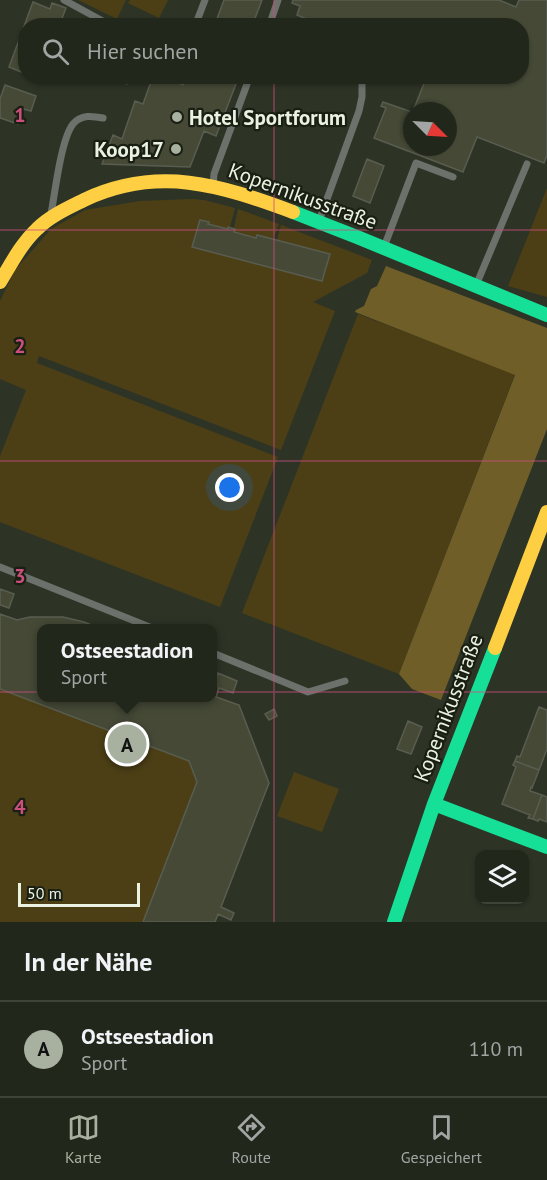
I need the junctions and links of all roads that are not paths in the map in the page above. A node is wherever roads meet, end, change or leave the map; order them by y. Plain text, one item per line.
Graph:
1 (64, 0) edge
2 (205, 0) edge
3 (278, 0) edge
4 (97, 18) edge
5 (198, 18) edge
6 (271, 18) edge
7 (247, 84) edge
8 (362, 84) edge
9 (103, 118) dead end
10 (527, 164) dead end
11 (453, 177) dead end
12 (213, 186) junction
13 (51, 218) junction
14 (319, 222) junction
15 (384, 248) junction
16 (0, 282) edge
17 (476, 286) junction
18 (547, 315) edge
19 (547, 512) edge
20 (0, 567) edge
21 (142, 624) edge
22 (217, 655) edge
23 (345, 681) dead end
24 (434, 804) junction
25 (547, 847) edge
26 (394, 922) edge

1 - 4 lane
2 - 5 lane
3 - 6 lane
7 - 12 lane
8 - 14 lane
9 - 13 lane
10 - 17 lane
11 - 15 lane
12 - 13 street, Kopernikusstraße
12 - 14 street, Kopernikusstraße
13 - 16 street, Kopernikusstraße
14 - 15 street, Kopernikusstraße
15 - 17 street, Kopernikusstraße
17 - 18 street, Kopernikusstraße
19 - 24 street, Kopernikusstraße
20 - 21 lane
22 - 23 lane
24 - 25 street
24 - 26 street, Kopernikusstraße

